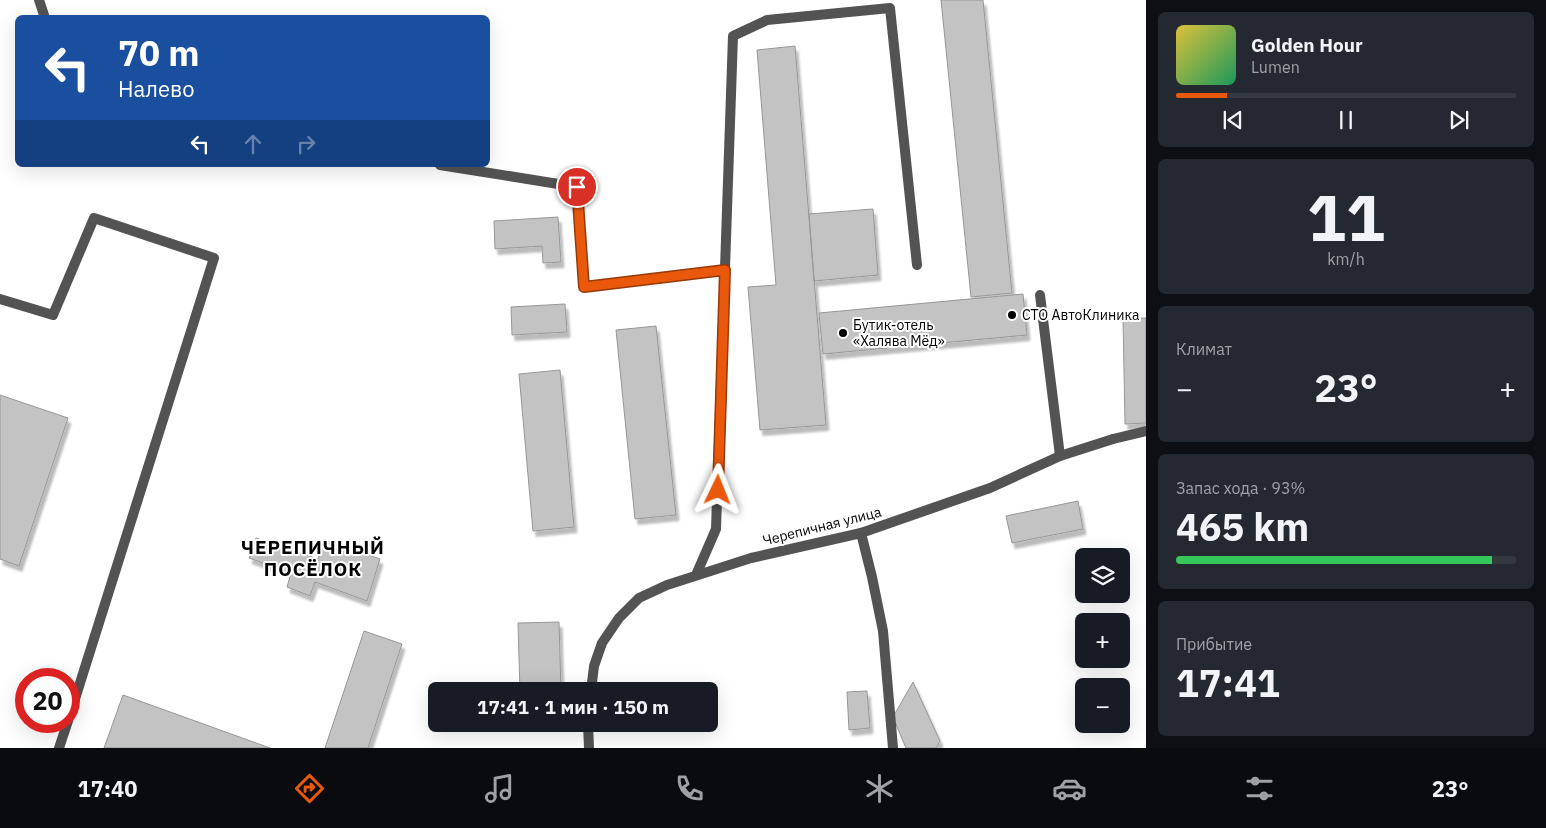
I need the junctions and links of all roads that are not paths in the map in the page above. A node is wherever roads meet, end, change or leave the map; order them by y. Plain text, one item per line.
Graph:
1 (39, 0) edge
2 (44, 15) edge
3 (452, 167) edge
4 (917, 265) dead end
5 (725, 270) junction
6 (1040, 295) dead end
7 (0, 299) edge
8 (1146, 431) edge
9 (1060, 456) junction
10 (861, 533) junction
11 (696, 575) junction
12 (80, 682) edge
13 (592, 682) edge
14 (588, 732) edge
15 (64, 733) edge
16 (59, 748) edge
17 (589, 748) edge
18 (892, 748) edge

1 - 2 street
3 - 5 street
4 - 5 street
5 - 11 street
6 - 9 street
7 - 12 street
8 - 9 street, Черепичная улица
9 - 10 street, Черепичная улица
10 - 11 street, Черепичная улица
10 - 18 street
11 - 13 street, Черепичная улица
14 - 17 street
15 - 16 street

